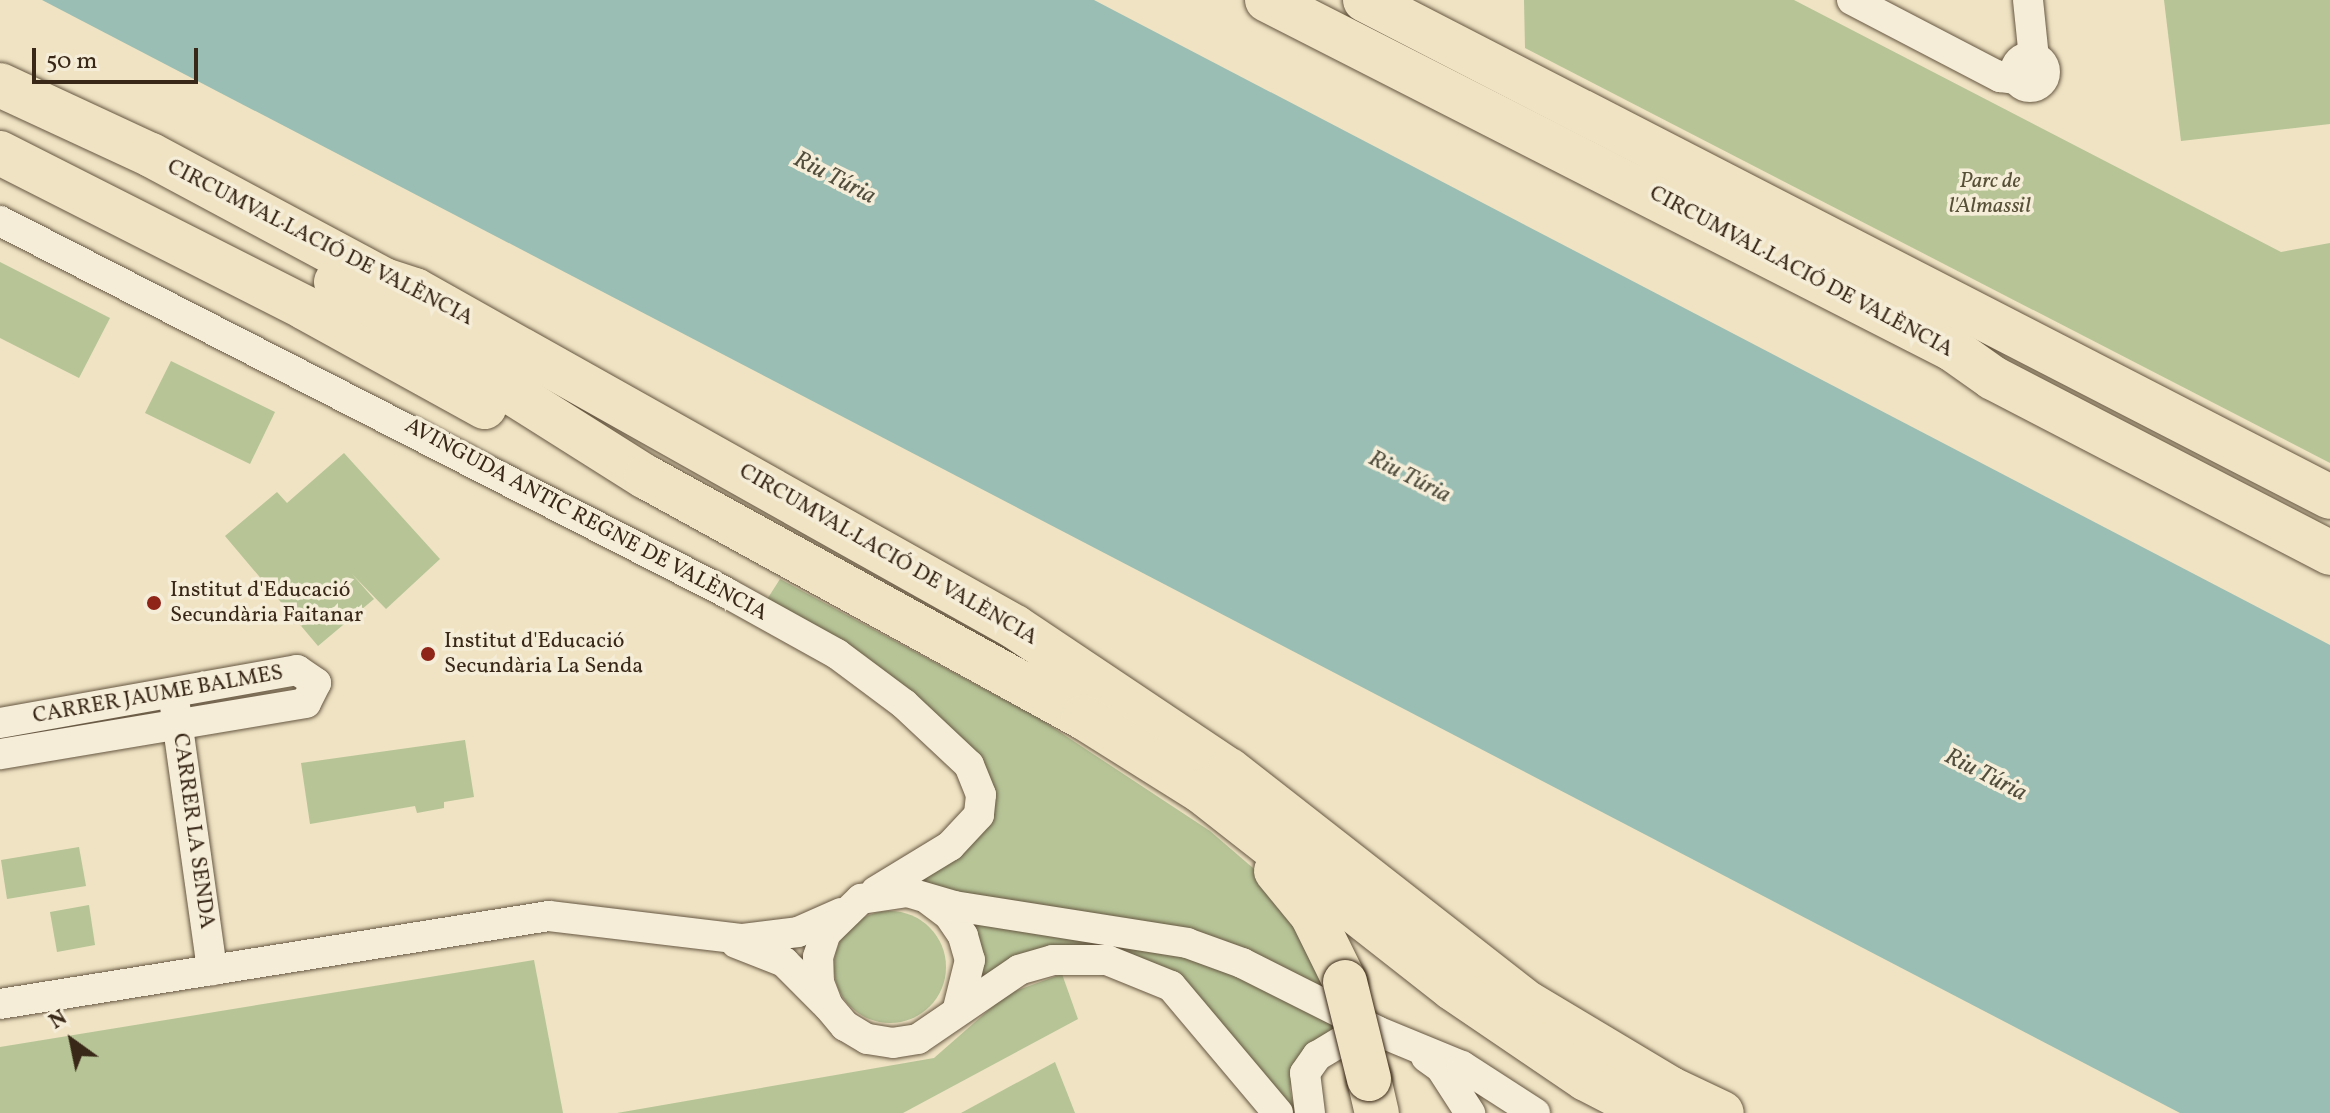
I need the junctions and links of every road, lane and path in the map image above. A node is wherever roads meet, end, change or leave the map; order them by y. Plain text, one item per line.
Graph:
1 (1267, 0) edge
2 (1365, 0) edge
3 (1852, 0) edge
4 (2028, 0) edge
5 (0, 69) edge
6 (0, 85) edge
7 (0, 92) edge
8 (0, 153) edge
9 (0, 221) edge
10 (415, 290) junction
11 (1952, 349) junction
12 (2330, 497) edge
13 (2330, 512) edge
14 (2330, 553) edge
15 (850, 593) junction
16 (173, 692) junction
17 (0, 723) edge
18 (179, 724) junction
19 (0, 754) edge
20 (1160, 768) junction
21 (929, 900) junction
22 (851, 906) junction
23 (719, 937) junction
24 (212, 970) junction
25 (0, 1004) edge
26 (828, 1006) junction
27 (958, 1008) junction
28 (1410, 1045) junction
29 (1373, 1096) edge
30 (1278, 1113) edge
31 (1310, 1113) edge
32 (1470, 1113) edge
33 (1535, 1113) edge
34 (1652, 1113) edge
35 (1722, 1113) edge

1 - 11 highway, CIRCUMVAL·LACIÓ DE VALÈNCIA
2 - 12 highway, CIRCUMVAL·LACIÓ DE VALÈNCIA
3 - 4 street
5 - 10 highway
6 - 10 highway, CIRCUMVAL·LACIÓ DE VALÈNCIA
7 - 15 highway
8 - 15 highway
9 - 22 street, AVINGUDA ANTIC REGNE DE VALÈNCIA
10 - 35 highway, CIRCUMVAL·LACIÓ DE VALÈNCIA
11 - 13 highway
11 - 14 highway, CIRCUMVAL·LACIÓ DE VALÈNCIA
15 - 20 highway, CIRCUMVAL·LACIÓ DE VALÈNCIA
16 - 17 street, CARRER JAUME BALMES
16 - 18 street, CARRER LA SENDA
16 - 18 street, CARRER JAUME BALMES
18 - 19 street, CARRER JAUME BALMES
18 - 24 street, CARRER LA SENDA
20 - 29 highway, bridge
20 - 34 highway, CIRCUMVAL·LACIÓ DE VALÈNCIA
21 - 22 street
21 - 27 street
21 - 28 street
22 - 23 street
22 - 26 street
23 - 24 street
23 - 26 street
24 - 25 street
26 - 27 street
27 - 30 street
28 - 31 street
28 - 32 street
28 - 33 street

